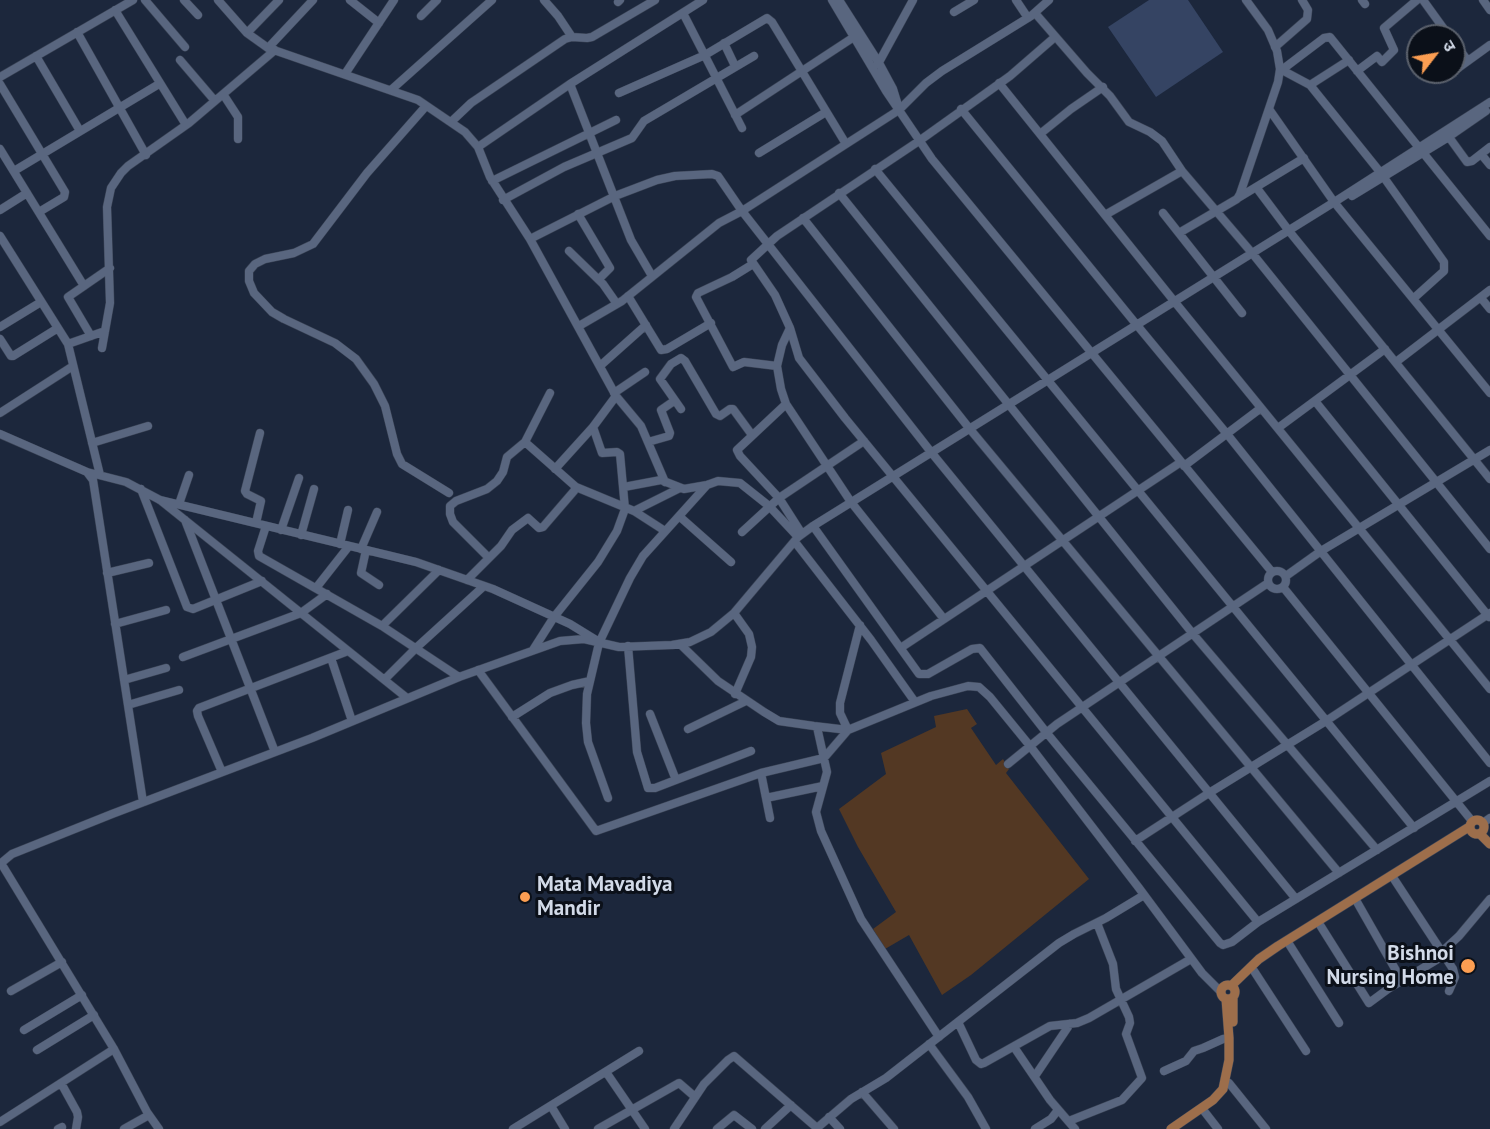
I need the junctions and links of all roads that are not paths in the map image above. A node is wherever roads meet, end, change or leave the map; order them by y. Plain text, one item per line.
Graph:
1 (133, 0) edge
2 (145, 0) edge
3 (184, 0) edge
4 (218, 0) edge
5 (279, 0) edge
6 (313, 0) edge
7 (394, 0) edge
8 (437, 0) edge
9 (492, 0) edge
10 (544, 0) edge
11 (655, 0) edge
12 (703, 0) edge
13 (913, 0) edge
14 (974, 0) edge
15 (1016, 0) edge
16 (1049, 0) edge
17 (1246, 0) edge
18 (1302, 0) edge
19 (1418, 0) edge
20 (1423, 0) edge
21 (1483, 0) edge
22 (352, 1) edge
23 (837, 1) edge
24 (115, 10) junction
25 (1490, 10) edge
26 (954, 12) dead end
27 (683, 13) junction
28 (198, 15) dead end
29 (421, 16) dead end
30 (1031, 16) junction
31 (379, 23) junction
32 (1440, 24) edge
33 (77, 32) junction
34 (247, 33) junction
35 (857, 35) junction
36 (572, 37) junction
37 (1055, 37) junction
38 (724, 43) junction
39 (1490, 45) edge
40 (185, 47) dead end
41 (1275, 47) junction
42 (272, 49) junction
43 (705, 55) junction
44 (36, 56) junction
45 (754, 56) dead end
46 (1466, 58) edge
47 (180, 60) dead end
48 (1349, 60) junction
49 (1468, 61) joint
50 (875, 65) junction
51 (735, 66) junction
52 (1281, 69) junction
53 (1357, 71) junction
54 (802, 72) junction
55 (345, 74) junction
56 (0, 77) edge
57 (716, 77) junction
58 (999, 83) junction
59 (0, 84) edge
60 (159, 84) junction
61 (570, 84) junction
62 (1310, 85) junction
63 (1103, 87) junction
64 (391, 90) junction
65 (619, 93) dead end
66 (223, 94) junction
67 (215, 101) junction
68 (1490, 102) edge
69 (426, 106) junction
70 (120, 107) junction
71 (1490, 108) edge
72 (962, 109) junction
73 (1269, 109) junction
74 (899, 110) junction
75 (826, 112) junction
76 (735, 115) junction
77 (616, 120) dead end
78 (451, 122) junction
79 (186, 125) junction
80 (742, 128) dead end
81 (80, 131) junction
82 (589, 133) junction
83 (1040, 134) junction
84 (1447, 134) junction
85 (238, 139) dead end
86 (920, 141) junction
87 (846, 144) junction
88 (477, 147) junction
89 (1490, 147) edge
90 (0, 149) edge
91 (1421, 150) junction
92 (599, 152) junction
93 (43, 153) junction
94 (759, 153) dead end
95 (1481, 154) junction
96 (146, 155) junction
97 (1304, 158) junction
98 (1490, 165) edge
99 (875, 169) junction
100 (14, 171) junction
101 (1182, 171) junction
102 (1382, 174) junction
103 (492, 181) junction
104 (1256, 187) junction
105 (27, 193) junction
106 (839, 193) junction
107 (615, 196) junction
108 (1237, 199) junction
109 (503, 200) junction
110 (1335, 202) junction
111 (0, 210) edge
112 (1216, 211) junction
113 (39, 212) junction
114 (742, 212) junction
115 (1163, 213) dead end
116 (578, 214) junction
117 (1105, 215) junction
118 (803, 218) junction
119 (1289, 231) junction
120 (1179, 233) junction
121 (0, 236) edge
122 (1490, 236) edge
123 (530, 239) junction
124 (767, 244) junction
125 (569, 251) dead end
126 (1252, 253) junction
127 (753, 264) junction
128 (110, 268) junction
129 (652, 276) junction
130 (1213, 277) junction
131 (598, 279) junction
132 (84, 286) junction
133 (1490, 290) edge
134 (628, 296) junction
135 (1413, 298) junction
136 (1481, 298) junction
137 (1174, 301) junction
138 (41, 302) junction
139 (617, 304) junction
140 (1490, 309) edge
141 (1242, 313) dead end
142 (711, 323) junction
143 (1136, 324) junction
144 (646, 325) junction
145 (579, 326) junction
146 (0, 327) edge
147 (58, 328) junction
148 (790, 328) junction
149 (1440, 330) junction
150 (105, 331) junction
151 (91, 336) junction
152 (0, 339) edge
153 (68, 344) junction
154 (102, 348) dead end
155 (1385, 349) junction
156 (1091, 352) junction
157 (1396, 362) junction
158 (73, 366) junction
159 (600, 366) junction
160 (777, 366) junction
161 (645, 372) dead end
162 (1350, 375) junction
163 (1046, 380) junction
164 (550, 393) dead end
165 (1490, 393) edge
166 (615, 395) junction
167 (674, 401) junction
168 (1315, 401) junction
169 (786, 404) junction
170 (1008, 404) junction
171 (1261, 408) junction
172 (681, 409) dead end
173 (0, 413) edge
174 (148, 426) dead end
175 (593, 427) junction
176 (969, 428) junction
177 (1278, 428) junction
178 (260, 433) dead end
179 (0, 434) edge
180 (1227, 434) junction
181 (752, 435) junction
182 (864, 441) junction
183 (525, 442) junction
184 (648, 442) junction
185 (92, 443) junction
186 (1490, 450) edge
187 (930, 452) junction
188 (1474, 459) junction
189 (1183, 464) junction
190 (828, 466) junction
191 (555, 469) junction
192 (87, 472) junction
193 (100, 475) junction
194 (189, 475) dead end
195 (893, 476) junction
196 (299, 478) dead end
197 (1490, 479) edge
198 (665, 482) junction
199 (1436, 482) junction
200 (707, 485) junction
201 (576, 487) junction
202 (624, 487) junction
203 (680, 488) junction
204 (141, 489) junction
205 (314, 489) dead end
206 (1137, 491) junction
207 (449, 493) dead end
208 (779, 498) junction
209 (160, 500) junction
210 (851, 502) junction
211 (180, 504) junction
212 (1397, 504) junction
213 (769, 506) junction
214 (625, 509) junction
215 (348, 510) dead end
216 (634, 511) junction
217 (377, 512) dead end
218 (679, 516) junction
219 (1099, 517) junction
220 (184, 519) junction
221 (256, 524) junction
222 (266, 526) junction
223 (813, 526) junction
224 (1359, 528) junction
225 (281, 530) junction
226 (665, 531) junction
227 (742, 532) dead end
228 (301, 535) junction
229 (798, 537) junction
230 (1063, 542) junction
231 (340, 544) junction
232 (349, 546) junction
233 (1490, 549) edge
234 (364, 550) junction
235 (1321, 551) junction
236 (489, 558) junction
237 (731, 562) dead end
238 (149, 563) dead end
239 (1024, 567) junction
240 (439, 570) junction
241 (1272, 572) junction
242 (107, 573) junction
243 (1286, 576) junction
244 (467, 580) junction
245 (262, 581) junction
246 (1268, 583) junction
247 (379, 585) dead end
248 (484, 586) junction
249 (1283, 587) junction
250 (316, 588) junction
251 (987, 591) junction
252 (327, 594) junction
253 (216, 599) junction
254 (1232, 608) junction
255 (166, 610) dead end
256 (301, 613) junction
257 (734, 613) junction
258 (1489, 615) edge
259 (554, 617) junction
260 (944, 619) junction
261 (115, 624) junction
262 (860, 625) junction
263 (382, 626) junction
264 (1193, 634) junction
265 (231, 639) junction
266 (1451, 640) junction
267 (599, 642) junction
268 (680, 644) junction
269 (628, 646) junction
270 (902, 647) junction
271 (416, 648) junction
272 (533, 650) junction
273 (348, 651) junction
274 (183, 657) dead end
275 (1158, 657) junction
276 (331, 658) junction
277 (1411, 664) junction
278 (166, 668) dead end
279 (478, 670) junction
280 (459, 677) junction
281 (385, 679) junction
282 (124, 680) junction
283 (590, 681) junction
284 (1119, 683) junction
285 (250, 688) junction
286 (1490, 689) edge
287 (179, 690) dead end
288 (1368, 693) junction
289 (735, 694) junction
290 (407, 698) junction
291 (746, 701) junction
292 (915, 702) junction
293 (128, 705) junction
294 (1082, 707) junction
295 (650, 714) dead end
296 (512, 717) junction
297 (352, 721) junction
298 (1326, 721) junction
299 (817, 727) junction
300 (688, 729) dead end
301 (848, 730) junction
302 (1046, 732) junction
303 (1287, 745) junction
304 (1030, 746) junction
305 (752, 751) dead end
306 (275, 752) junction
307 (824, 758) junction
308 (1490, 763) edge
309 (1008, 764) dead end
310 (1250, 767) junction
311 (222, 772) junction
312 (761, 773) junction
313 (676, 780) junction
314 (1490, 782) edge
315 (823, 786) junction
316 (1209, 793) junction
317 (608, 798) dead end
318 (766, 798) junction
319 (143, 802) junction
320 (1456, 802) junction
321 (1172, 816) junction
322 (770, 818) dead end
323 (1414, 828) junction
324 (1480, 828) edge
325 (1136, 841) junction
326 (1490, 844) edge
327 (1377, 850) junction
328 (0, 861) edge
329 (1339, 873) junction
330 (1394, 879) junction
331 (1144, 895) junction
332 (1296, 899) junction
333 (1490, 899) edge
334 (1357, 902) junction
335 (1258, 922) junction
336 (1097, 923) junction
337 (1320, 925) junction
338 (1289, 944) junction
339 (1443, 953) junction
340 (1191, 959) junction
341 (62, 962) junction
342 (1254, 971) junction
343 (1402, 981) junction
344 (11, 991) dead end
345 (1449, 991) dead end
346 (1229, 992) junction
347 (82, 995) junction
348 (1121, 1000) junction
349 (94, 1015) junction
350 (958, 1022) junction
351 (1339, 1023) dead end
352 (1070, 1024) junction
353 (24, 1030) dead end
354 (939, 1037) junction
355 (1230, 1038) junction
356 (929, 1044) junction
357 (1014, 1047) junction
358 (114, 1048) junction
359 (37, 1050) dead end
360 (639, 1051) dead end
361 (1306, 1051) dead end
362 (1164, 1071) dead end
363 (606, 1072) junction
364 (1035, 1076) junction
365 (61, 1083) junction
366 (1228, 1083) junction
367 (862, 1092) junction
368 (694, 1096) junction
369 (791, 1105) junction
370 (551, 1106) junction
371 (631, 1110) junction
372 (1058, 1110) junction
373 (1204, 1111) junction
374 (149, 1115) junction
375 (829, 1117) junction
376 (1069, 1121) junction
377 (0, 1122) edge
378 (816, 1128) edge
379 (1182, 1128) edge
380 (76, 1129) edge
381 (124, 1129) edge
382 (159, 1129) edge
383 (514, 1129) edge
384 (565, 1129) edge
385 (598, 1129) edge
386 (645, 1129) edge
387 (674, 1129) edge
388 (717, 1129) edge
389 (752, 1129) edge
390 (765, 1129) edge
391 (840, 1129) edge
392 (894, 1129) edge
393 (986, 1129) edge
394 (1035, 1129) edge
395 (1076, 1129) edge
396 (1171, 1129) edge
397 (1218, 1129) edge
398 (1266, 1129) edge

1 - 24 street
2 - 40 street
3 - 28 street
4 - 34 street
5 - 34 street
6 - 42 street
7 - 31 street
8 - 29 street
9 - 64 street
10 - 36 street
11 - 36 street
12 - 27 street
13 - 50 street
14 - 26 street
15 - 30 street
16 - 30 street
17 - 41 street
18 - 41 street
19 - 53 street
20 - 32 street
21 - 25 street
22 - 31 street
23 - 35 street
24 - 33 street
24 - 60 street
27 - 43 street
27 - 61 street
30 - 37 street
30 - 74 street
31 - 55 street
33 - 44 street
33 - 70 street
34 - 42 street
35 - 50 street
35 - 54 street
36 - 78 street
37 - 58 street
37 - 63 street
38 - 43 street
38 - 51 street
38 - 54 street
39 - 49 street
41 - 52 street
42 - 55 street
42 - 66 street
43 - 57 street
43 - 65 street
44 - 56 street
44 - 81 street
45 - 51 street
46 - 49 street
47 - 67 street
48 - 52 street
48 - 53 street
48 - 62 street
50 - 74 street
51 - 57 street
52 - 62 street
52 - 73 street
53 - 91 street
54 - 75 street
54 - 76 street
55 - 64 street
57 - 76 street
57 - 92 street
58 - 72 street
58 - 83 street
59 - 93 street
60 - 70 street
60 - 79 street
61 - 82 street
61 - 88 street
62 - 102 street
63 - 83 street
63 - 101 street
64 - 69 street
66 - 67 street
66 - 85 street
67 - 79 street
68 - 84 street
69 - 78 street
69 - 207 street
70 - 81 street
70 - 96 street
71 - 84 street
72 - 86 street
72 - 143 street
73 - 97 street
73 - 108 street
74 - 86 street
74 - 87 street
75 - 87 street
75 - 94 street
76 - 80 street
77 - 82 street
78 - 88 street
79 - 96 street
81 - 93 street
82 - 92 street
82 - 103 street
83 - 117 street
84 - 91 street
84 - 95 street
86 - 99 street
86 - 156 street
87 - 114 street
88 - 103 street
89 - 95 street
90 - 100 street
91 - 102 street
91 - 122 street
92 - 107 street
92 - 109 street
93 - 100 street
93 - 113 street
95 - 98 street
96 - 128 street
97 - 104 street
97 - 110 street
99 - 106 street
99 - 163 street
100 - 105 street
101 - 112 street
101 - 117 street
102 - 110 street
102 - 135 street
103 - 109 street
104 - 108 street
104 - 119 street
105 - 111 street
105 - 113 street
106 - 118 street
106 - 170 street
107 - 114 street
107 - 116 street
107 - 129 street
108 - 112 street
109 - 123 street
110 - 119 street
110 - 135 street
112 - 120 street
112 - 126 street
113 - 132 street
114 - 124 street
114 - 129 street
115 - 120 street
116 - 123 street
116 - 131 street
117 - 137 street
118 - 124 street
118 - 176 street
119 - 126 street
119 - 155 street
120 - 130 street
121 - 138 street
123 - 145 street
124 - 127 street
124 - 187 street
125 - 131 street
126 - 130 street
126 - 162 street
127 - 142 street
127 - 148 street
128 - 132 street
128 - 150 street
129 - 134 street
130 - 137 street
130 - 141 street
131 - 139 street
132 - 151 street
133 - 136 street
134 - 139 street
134 - 144 street
135 - 149 street
136 - 140 street
136 - 149 street
137 - 143 street
137 - 171 street
138 - 146 street
138 - 147 street
139 - 145 street
142 - 144 street
142 - 160 street
143 - 156 street
143 - 180 street
144 - 159 street
145 - 159 street
147 - 152 street
147 - 153 street
148 - 160 street
148 - 182 street
149 - 157 street
149 - 165 street
150 - 151 street
150 - 154 street
151 - 153 street
153 - 158 street
155 - 157 street
155 - 162 street
156 - 163 street
156 - 189 street
157 - 188 street
158 - 173 street
158 - 185 street
159 - 166 street
160 - 169 street
161 - 166 street
162 - 168 street
162 - 199 street
163 - 170 street
163 - 206 street
164 - 183 street
166 - 175 street
166 - 184 street
167 - 172 street
167 - 181 street
167 - 184 street
168 - 177 street
168 - 212 street
169 - 181 street
169 - 190 street
170 - 176 street
170 - 219 street
171 - 177 street
171 - 180 street
174 - 185 street
175 - 191 street
175 - 202 street
176 - 187 street
176 - 230 street
177 - 224 street
178 - 221 street
179 - 192 street
180 - 189 street
180 - 235 street
181 - 208 street
182 - 190 street
182 - 195 street
183 - 191 street
183 - 236 street
184 - 198 street
185 - 193 street
186 - 188 street
187 - 195 street
187 - 239 street
188 - 197 street
188 - 199 street
189 - 206 street
189 - 241 street
190 - 208 street
190 - 210 street
191 - 201 street
192 - 193 street
192 - 242 street
193 - 204 street
194 - 211 street
195 - 210 street
195 - 251 street
196 - 225 street
198 - 202 street
198 - 203 street
199 - 212 street
199 - 233 street
200 - 203 street
200 - 213 street
200 - 218 street
201 - 214 street
201 - 236 street
202 - 214 street
203 - 216 street
204 - 209 street
204 - 253 street
205 - 228 street
206 - 219 street
206 - 254 street
208 - 213 street
208 - 229 street
209 - 211 street
209 - 220 street
210 - 223 street
210 - 260 street
211 - 221 street
212 - 224 street
212 - 258 street
213 - 227 street
213 - 229 street
214 - 216 street
214 - 259 street
215 - 231 street
216 - 226 street
217 - 234 street
218 - 226 street
218 - 237 street
219 - 230 street
219 - 264 street
220 - 245 street
220 - 253 street
221 - 222 street
222 - 225 street
222 - 250 street
223 - 229 street
223 - 270 street
224 - 235 street
224 - 266 street
225 - 228 street
226 - 267 street
228 - 231 street
229 - 257 street
229 - 262 street
230 - 239 street
230 - 275 street
231 - 232 street
232 - 234 street
232 - 250 street
234 - 240 street
234 - 247 street
235 - 243 street
235 - 277 street
236 - 244 street
238 - 242 street
239 - 251 street
239 - 284 street
240 - 244 street
240 - 263 street
241 - 243 street
241 - 246 street
242 - 261 street
243 - 249 street
244 - 248 street
245 - 253 street
245 - 256 street
246 - 249 street
246 - 254 street
248 - 259 street
248 - 271 street
249 - 288 street
250 - 252 street
251 - 260 street
251 - 294 street
252 - 256 street
252 - 263 street
253 - 265 street
254 - 264 street
254 - 298 street
255 - 261 street
256 - 265 street
256 - 273 street
257 - 268 street
257 - 289 street
258 - 266 street
259 - 267 street
259 - 272 street
260 - 270 street
261 - 282 street
262 - 292 street
262 - 301 street
263 - 271 street
264 - 275 street
264 - 303 street
265 - 274 street
265 - 285 street
266 - 277 street
266 - 286 street
267 - 269 street
267 - 272 street
267 - 283 street
268 - 269 street
268 - 289 street
269 - 313 street
270 - 302 street
271 - 280 street
271 - 281 street
272 - 279 street
273 - 276 street
273 - 281 street
275 - 284 street
275 - 310 street
276 - 285 street
276 - 297 street
277 - 288 street
277 - 308 street
278 - 282 street
279 - 280 street
279 - 296 street
280 - 290 street
281 - 290 street
282 - 293 street
283 - 296 street
283 - 317 street
284 - 294 street
284 - 316 street
285 - 306 street
285 - 311 street
287 - 293 street
288 - 298 street
288 - 320 street
289 - 291 street
290 - 297 street
291 - 299 street
291 - 300 street
292 - 301 street
292 - 304 street
293 - 319 street
294 - 302 street
294 - 321 street
295 - 313 street
296 - 312 street
297 - 306 street
298 - 303 street
298 - 323 street
299 - 301 street
299 - 307 street
301 - 307 street
302 - 304 street
302 - 325 street
303 - 310 street
303 - 327 street
304 - 309 street
304 - 331 street
305 - 313 street
306 - 311 street
307 - 312 street
307 - 315 street
310 - 316 street
310 - 329 street
311 - 319 street
312 - 318 street
314 - 320 street
315 - 318 street
315 - 354 street
316 - 321 street
316 - 332 street
318 - 322 street
319 - 328 street
320 - 323 street
320 - 324 street
321 - 325 street
321 - 335 street
323 - 327 street
324 - 326 main road
324 - 330 main road
324 - 346 main road
325 - 335 street
327 - 329 street
328 - 341 street
329 - 332 street
330 - 334 main road
330 - 339 street
331 - 336 street
331 - 340 street
332 - 335 street
333 - 339 street
334 - 337 main road
334 - 343 street
336 - 348 street
336 - 350 street
337 - 338 main road
337 - 343 street
338 - 342 main road
338 - 351 street
339 - 343 street
339 - 345 street
340 - 346 street
340 - 348 street
341 - 344 street
341 - 347 street
342 - 346 main road
342 - 361 street
346 - 355 main road
346 - 366 main road
347 - 349 street
347 - 353 street
348 - 352 street
348 - 376 street
349 - 358 street
349 - 359 street
350 - 354 street
350 - 357 street
352 - 357 street
352 - 364 street
354 - 356 street
355 - 362 street
355 - 396 main road
356 - 367 street
356 - 393 street
357 - 364 street
358 - 365 street
358 - 374 street
360 - 363 street
363 - 370 street
363 - 371 street
364 - 372 street
365 - 377 street
365 - 380 street
366 - 373 main road
366 - 398 street
367 - 375 street
367 - 392 street
368 - 369 street
368 - 371 street
368 - 387 street
369 - 378 street
369 - 390 street
370 - 383 street
370 - 384 street
371 - 385 street
371 - 386 street
372 - 376 street
372 - 394 street
373 - 379 main road
373 - 397 street
374 - 381 street
374 - 382 street
375 - 378 street
375 - 391 street
376 - 395 street
388 - 389 street

